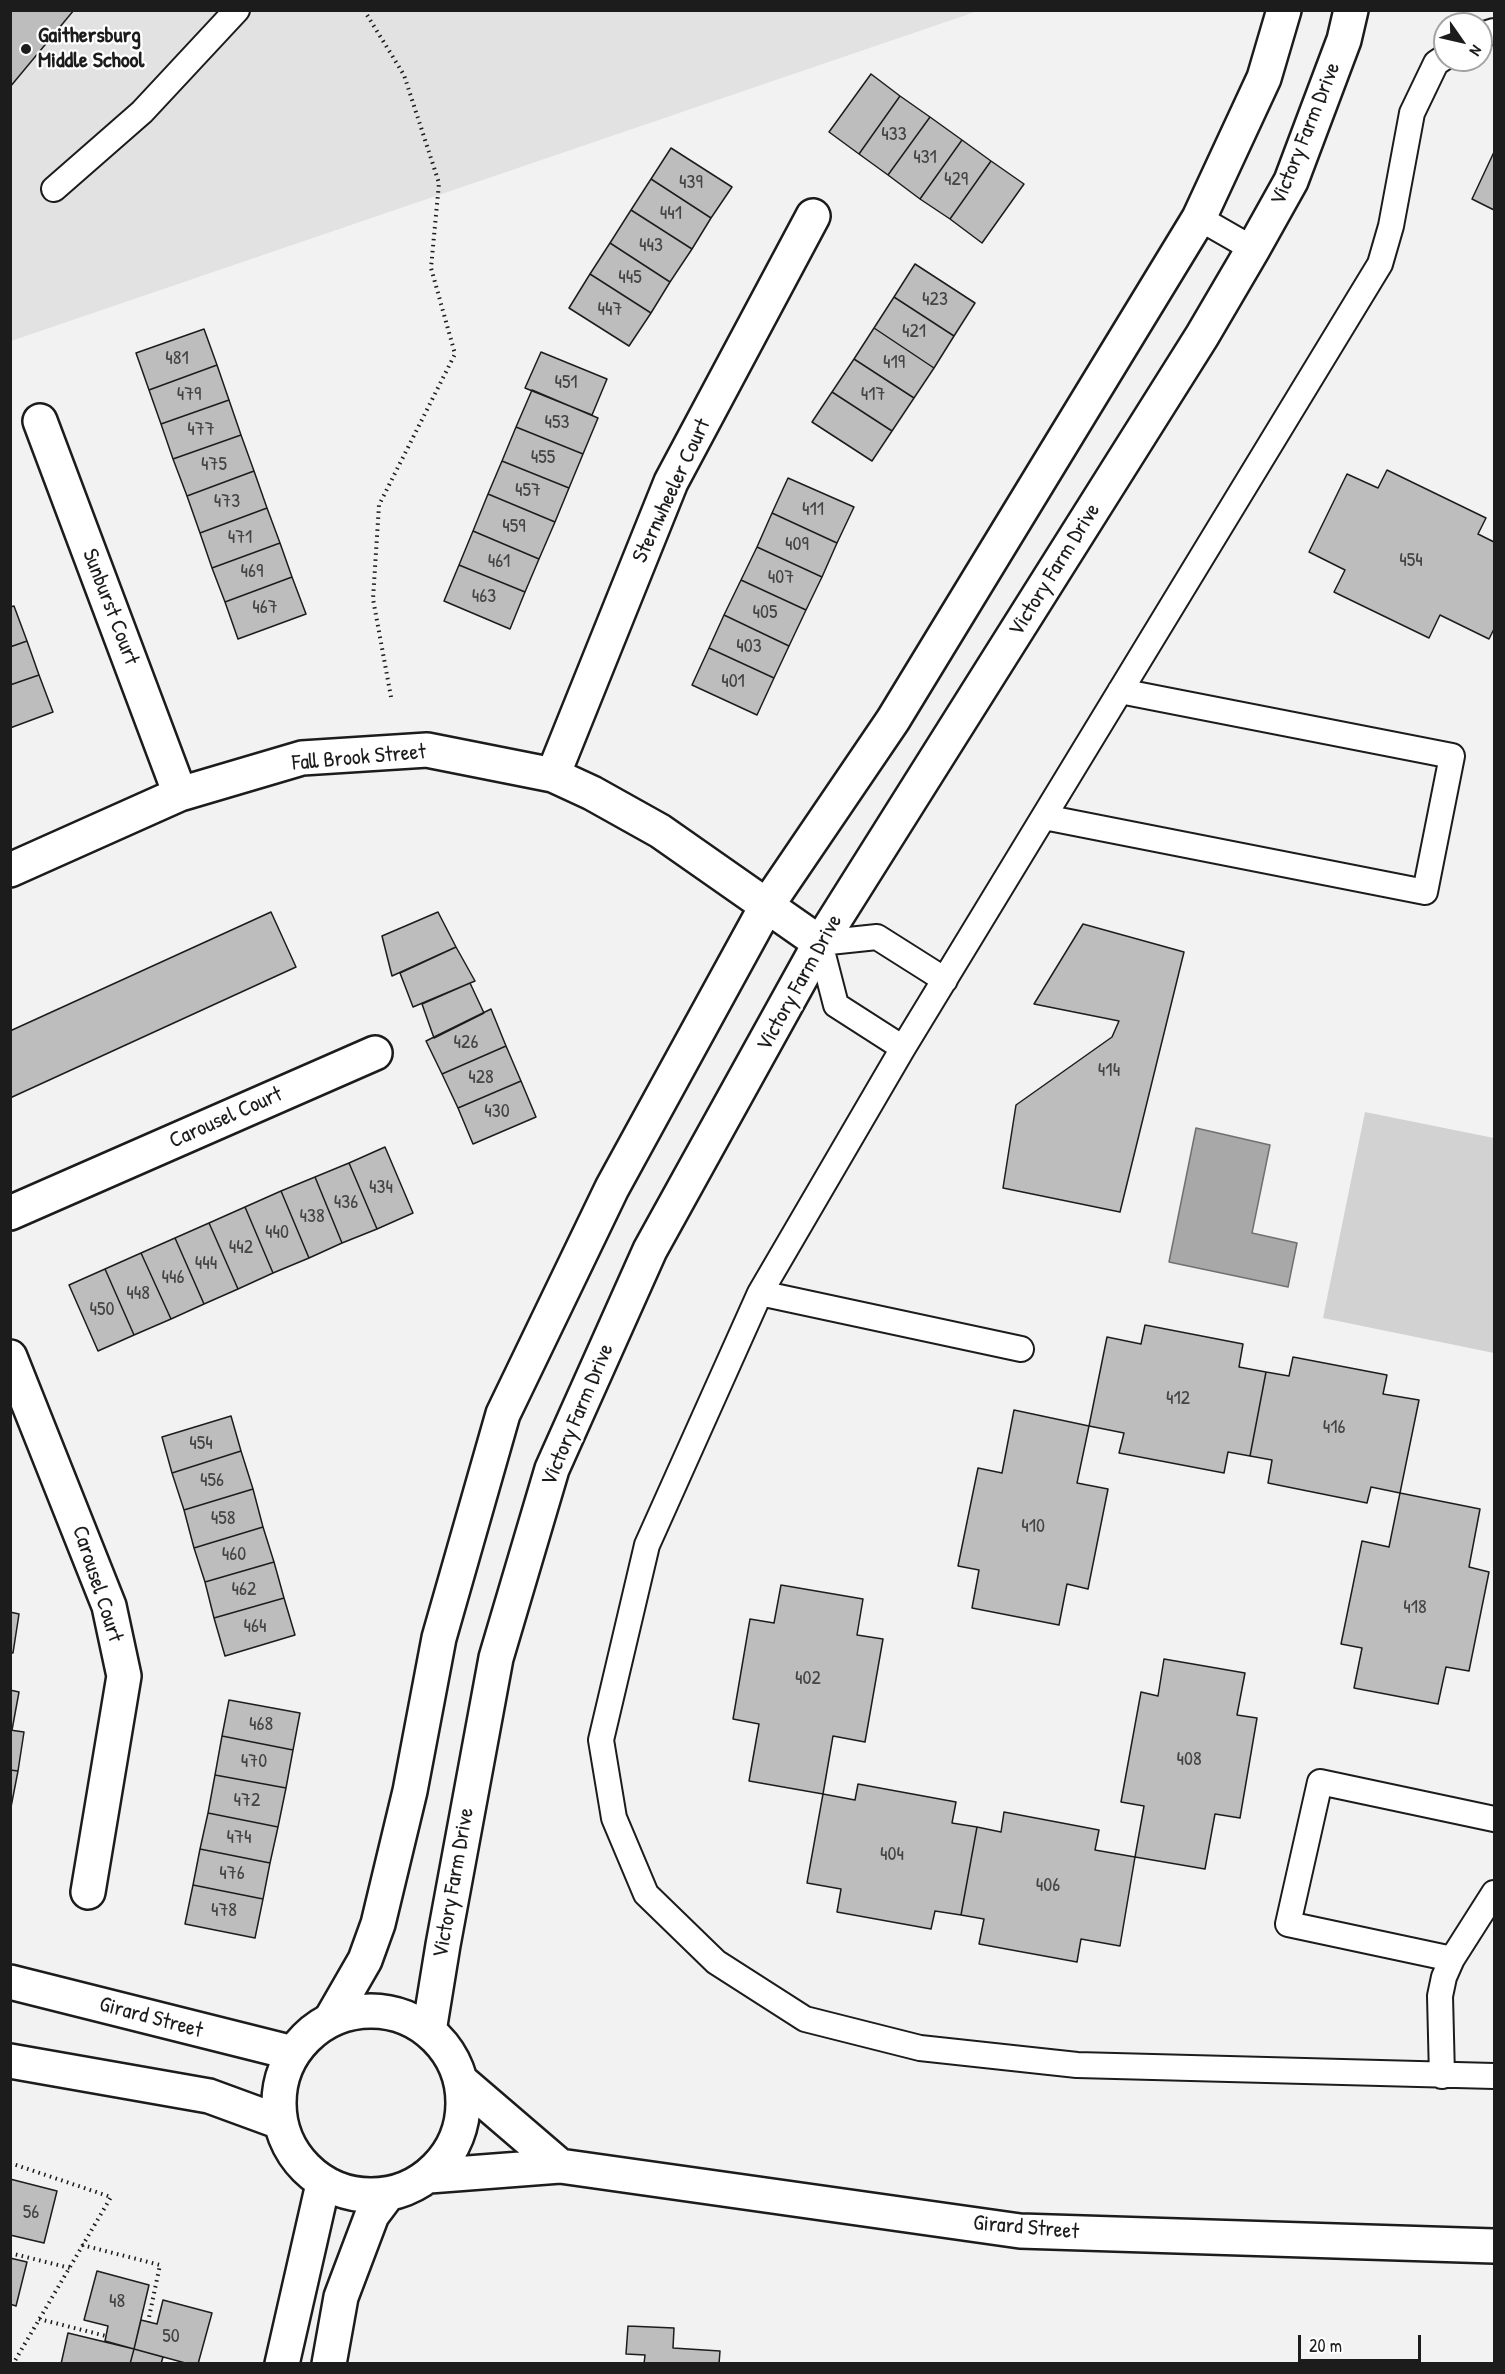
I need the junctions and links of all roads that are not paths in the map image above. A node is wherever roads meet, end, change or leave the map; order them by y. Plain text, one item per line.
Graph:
1 (237, 10) edge
2 (1284, 10) edge
3 (1351, 10) edge
4 (1433, 69) edge
5 (54, 189) dead end
6 (813, 216) dead end
7 (1199, 218) junction
8 (1253, 249) junction
9 (40, 421) dead end
10 (1120, 691) junction
11 (553, 775) junction
12 (180, 794) junction
13 (1044, 817) junction
14 (10, 870) edge
15 (766, 907) junction
16 (820, 944) junction
17 (945, 980) junction
18 (903, 1048) junction
19 (375, 1053) dead end
20 (10, 1213) edge
21 (760, 1293) junction
22 (1021, 1349) dead end
23 (10, 1357) edge
24 (1494, 1819) edge
25 (88, 1892) dead end
26 (1494, 1893) edge
27 (1452, 1959) junction
28 (10, 1982) edge
29 (331, 2019) junction
30 (429, 2031) junction
31 (293, 2053) junction
32 (10, 2061) edge
33 (1442, 2076) junction
34 (1494, 2076) edge
35 (461, 2081) junction
36 (280, 2122) junction
37 (560, 2166) junction
38 (429, 2176) junction
39 (324, 2184) junction
40 (387, 2195) junction
41 (1494, 2247) edge
42 (282, 2364) edge
43 (329, 2364) edge

1 - 5 lane
2 - 7 street
3 - 8 street, Victory Farm Drive
4 - 10 lane
6 - 11 street, Sternwheeler Court
7 - 8 lane
7 - 15 street
8 - 16 street, Victory Farm Drive
9 - 12 street, Sunburst Court
10 - 13 lane
10 - 13 lane
11 - 12 street, Fall Brook Street
11 - 15 street, Fall Brook Street
12 - 14 street, Fall Brook Street
13 - 17 lane
15 - 16 street, Fall Brook Street
15 - 29 street
16 - 17 lane
16 - 18 lane
16 - 30 street, Victory Farm Drive
17 - 18 lane
18 - 21 lane
19 - 20 street, Carousel Court
21 - 22 lane
21 - 33 lane
23 - 25 street, Carousel Court
24 - 27 lane
26 - 27 lane
27 - 33 lane
28 - 31 street, Girard Street
29 - 30 street
29 - 31 street
30 - 35 street
31 - 36 street
32 - 36 street
33 - 34 lane
35 - 37 street
35 - 38 street
36 - 39 street
37 - 38 street, Girard Street
37 - 41 street, Girard Street
38 - 40 street
39 - 40 street
39 - 42 street
40 - 43 street

